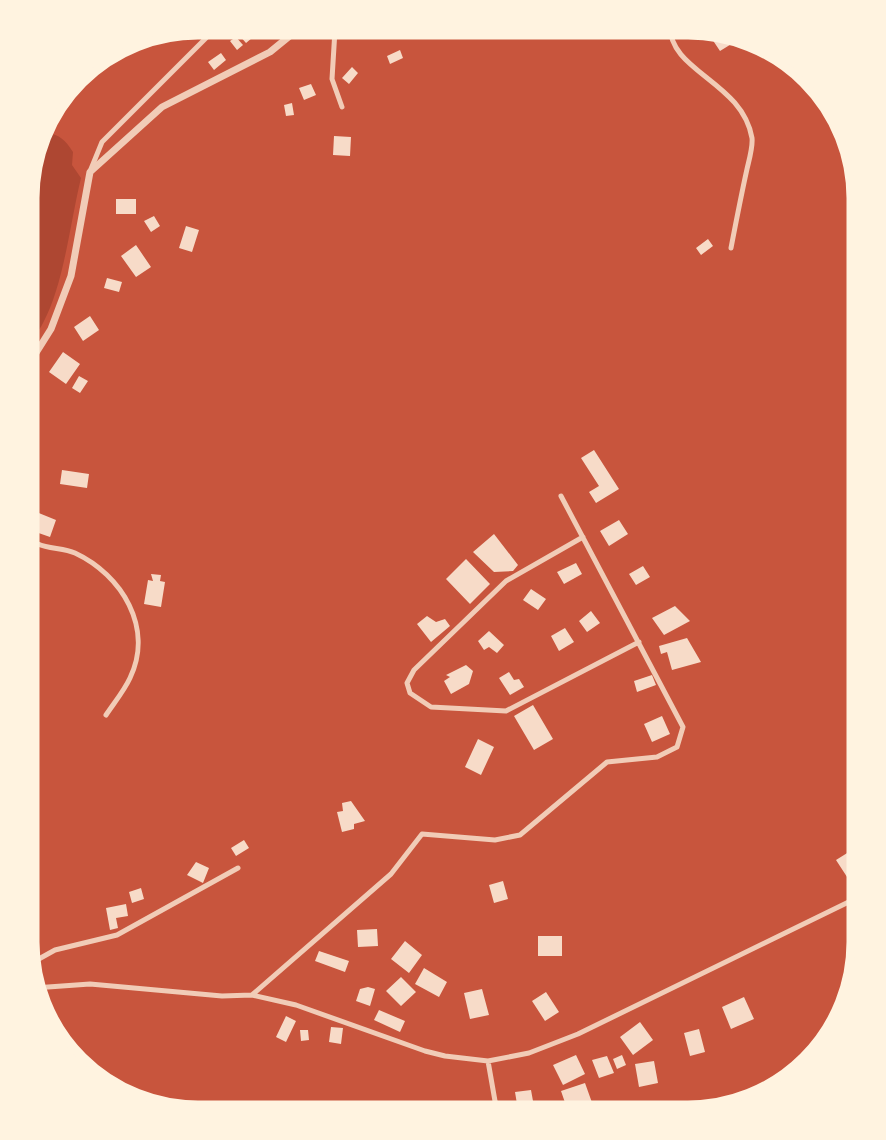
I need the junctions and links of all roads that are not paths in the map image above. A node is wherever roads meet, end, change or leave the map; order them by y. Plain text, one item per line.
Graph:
1 (209, 35) edge
2 (291, 35) edge
3 (335, 35) edge
4 (671, 35) edge
5 (342, 107) dead end
6 (90, 172) junction
7 (731, 248) dead end
8 (35, 354) edge
9 (561, 496) dead end
10 (583, 537) junction
11 (35, 543) edge
12 (639, 642) junction
13 (106, 715) dead end
14 (238, 868) dead end
15 (851, 901) edge
16 (36, 961) edge
17 (42, 987) edge
18 (251, 995) junction
19 (488, 1061) junction
20 (496, 1105) edge

1 - 6 street
2 - 6 street
3 - 5 street
4 - 7 street
6 - 8 street
9 - 10 street
10 - 12 street
10 - 12 street
11 - 13 street
12 - 18 street
14 - 16 street
15 - 19 street
17 - 18 street
18 - 19 street
19 - 20 street

